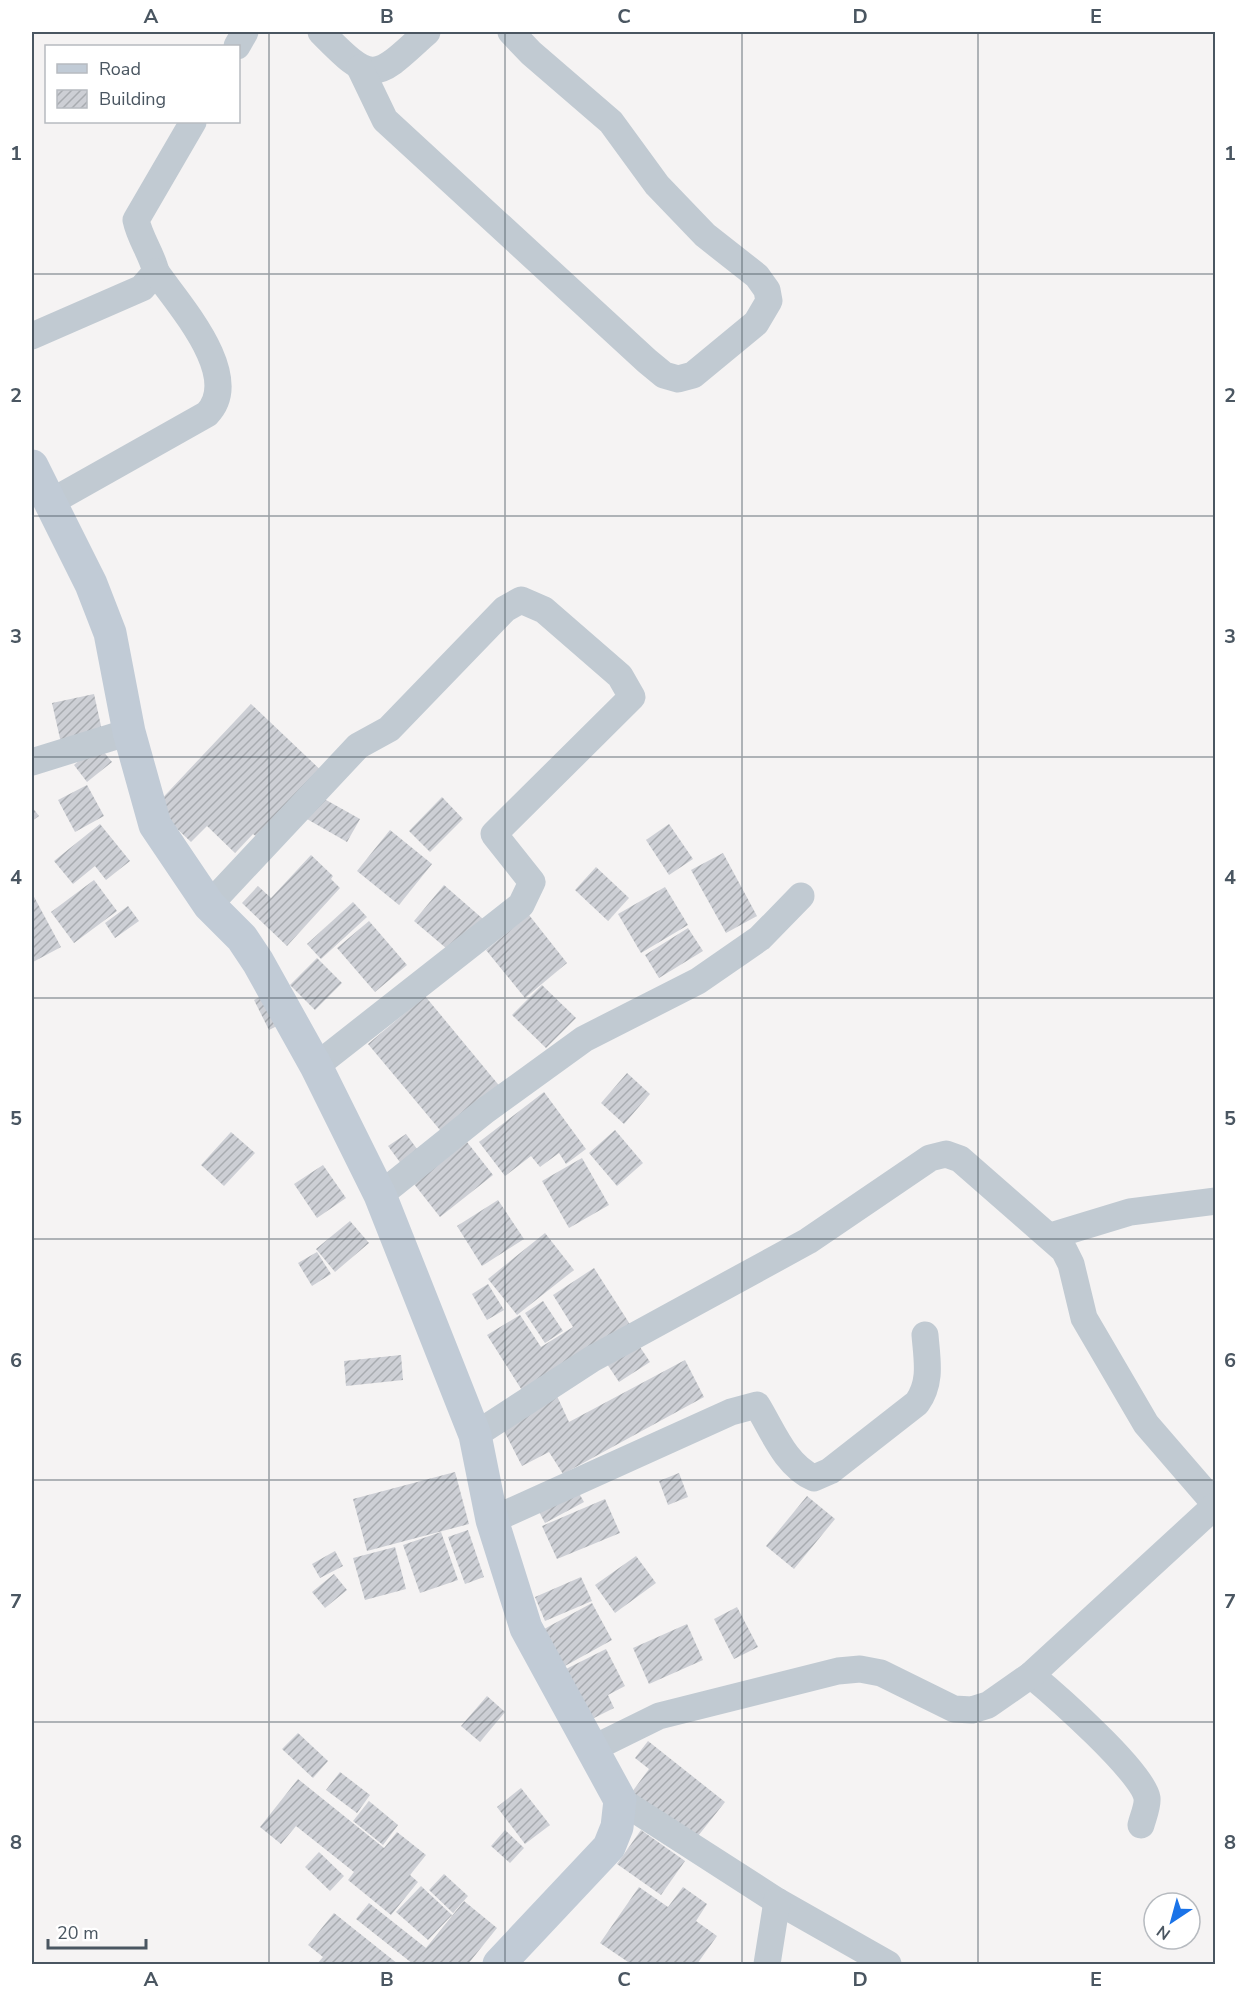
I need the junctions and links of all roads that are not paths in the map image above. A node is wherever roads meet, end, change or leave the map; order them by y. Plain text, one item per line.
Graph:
1 (321, 32) edge
2 (427, 32) edge
3 (511, 32) edge
4 (360, 68) junction
5 (192, 123) edge
6 (156, 272) junction
7 (32, 336) edge
8 (32, 466) edge
9 (49, 503) junction
10 (129, 732) junction
11 (32, 762) edge
12 (801, 896) dead end
13 (209, 905) junction
14 (316, 1066) junction
15 (380, 1195) junction
16 (1215, 1201) edge
17 (1051, 1236) junction
18 (925, 1335) dead end
19 (475, 1435) junction
20 (1215, 1505) edge
21 (492, 1520) junction
22 (1031, 1675) junction
23 (594, 1748) junction
24 (620, 1800) junction
25 (1141, 1825) dead end
26 (777, 1901) junction
27 (499, 1965) edge
28 (767, 1965) edge
29 (888, 1965) edge

1 - 4 street
2 - 4 street
3 - 4 street
5 - 6 street
6 - 7 street
6 - 9 street
8 - 9 street
9 - 10 street
10 - 11 street
10 - 13 street
12 - 15 street
13 - 14 street
13 - 14 street
14 - 15 street
15 - 19 street
16 - 17 street
17 - 19 street
17 - 20 street
18 - 21 street
19 - 21 street
20 - 22 street
21 - 23 street
22 - 23 street
22 - 25 street
23 - 24 street
24 - 26 street
24 - 27 street
26 - 28 street
26 - 29 street

